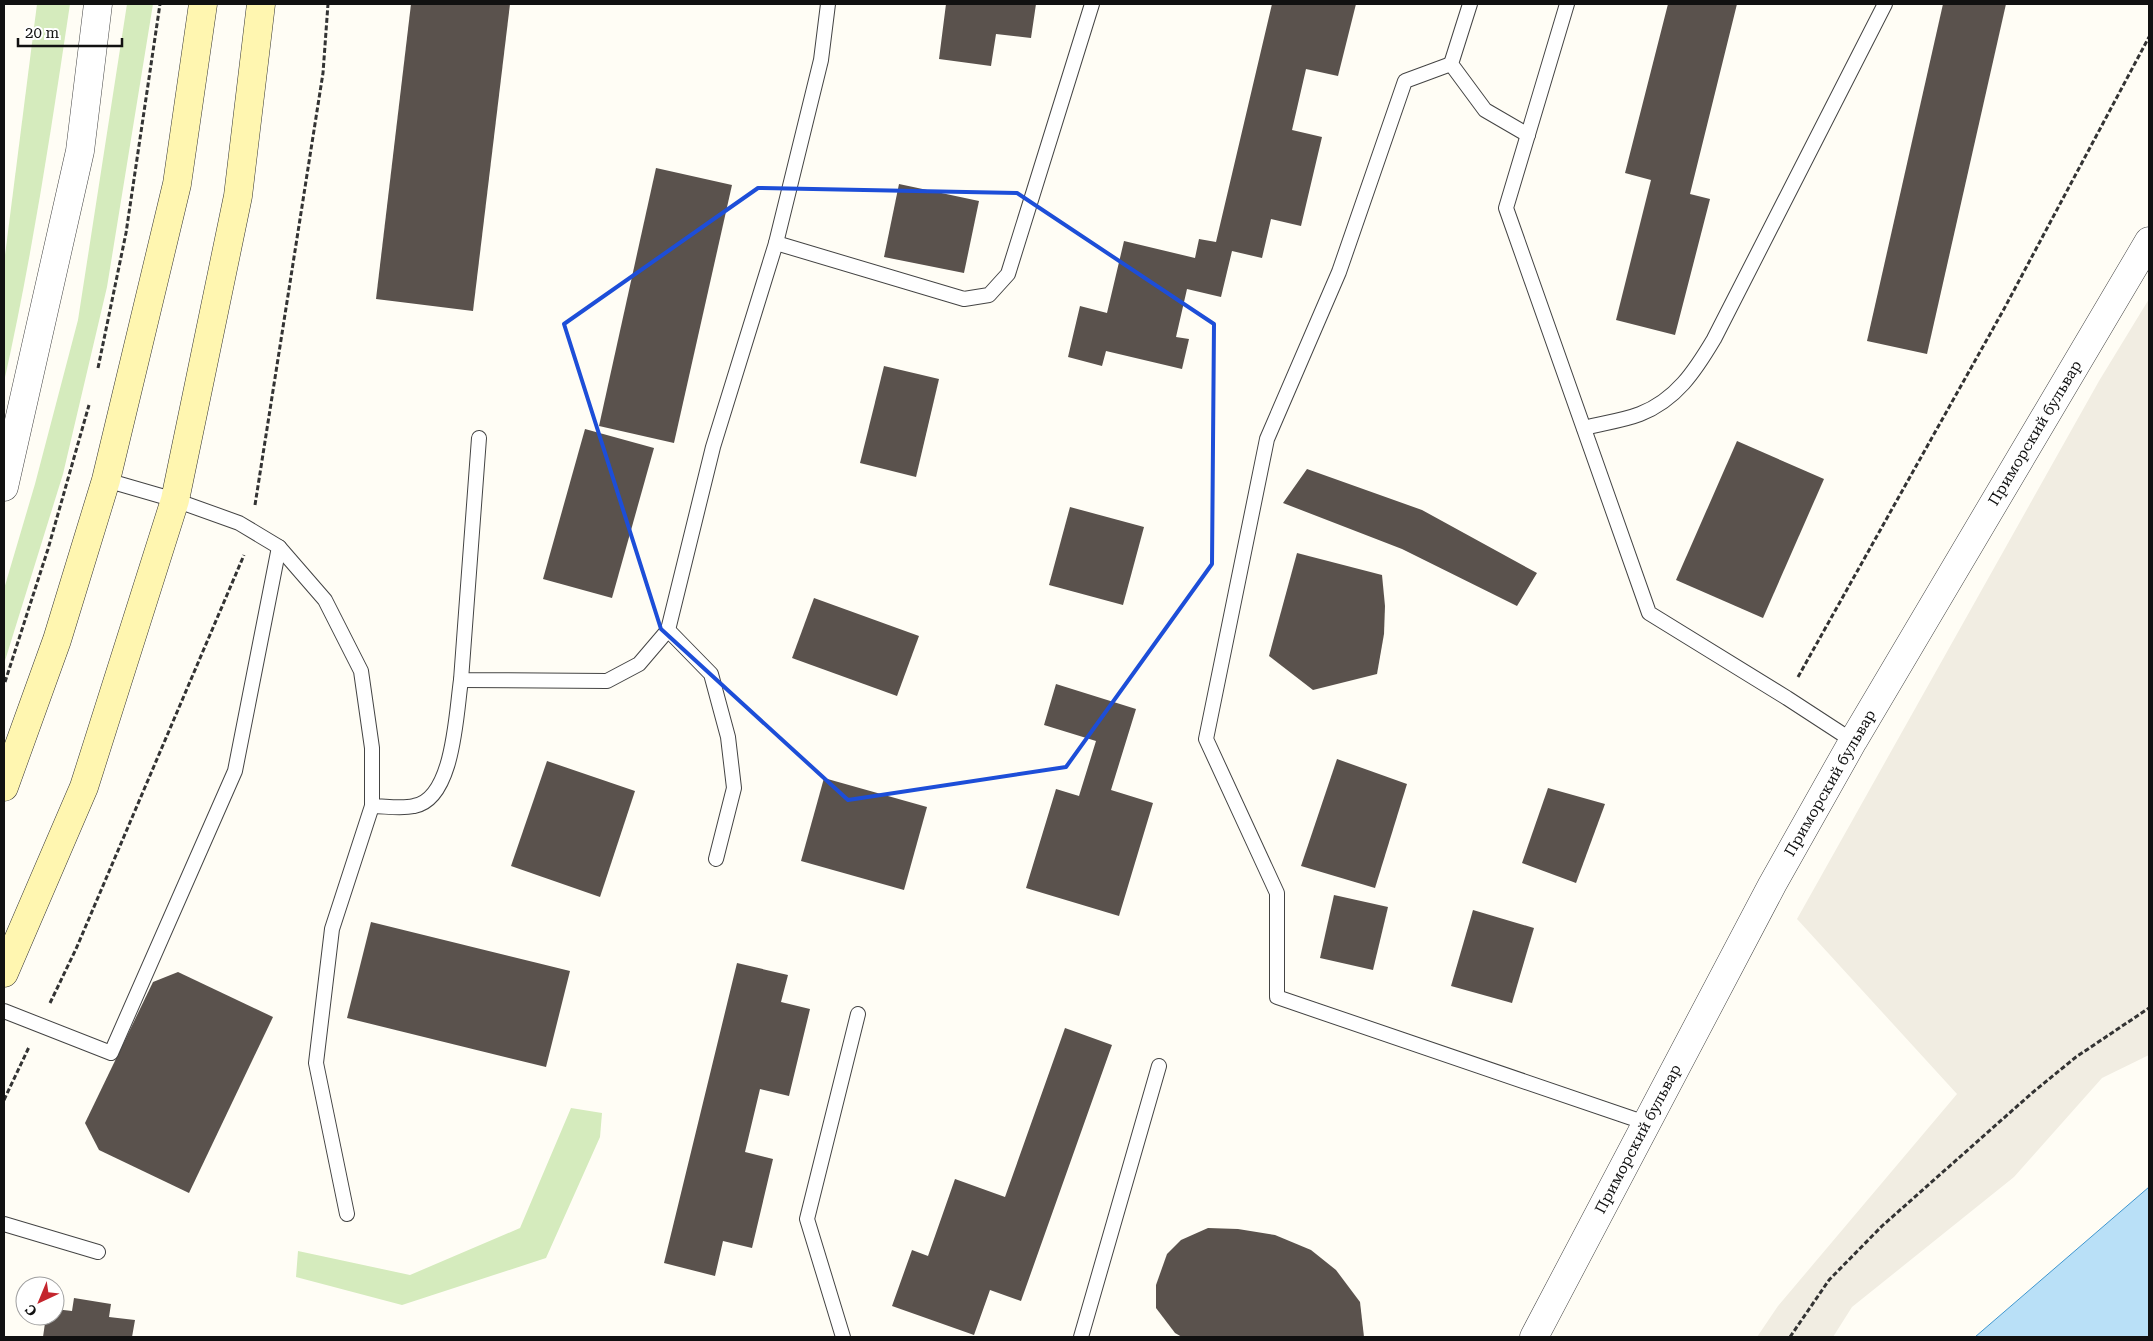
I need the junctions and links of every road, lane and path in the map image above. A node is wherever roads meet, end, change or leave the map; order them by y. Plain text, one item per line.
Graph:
1 (98, 4) edge
2 (160, 4) edge
3 (203, 4) edge
4 (261, 4) edge
5 (328, 4) edge
6 (828, 4) edge
7 (1092, 4) edge
8 (1470, 4) edge
9 (1568, 4) edge
10 (1885, 4) edge
11 (2149, 37) edge
12 (1451, 64) junction
13 (1528, 136) junction
14 (2149, 241) edge
15 (776, 243) junction
16 (96, 373) dead end
17 (90, 401) dead end
18 (1584, 428) junction
19 (479, 438) dead end
20 (106, 480) junction
21 (4, 487) edge
22 (174, 500) junction
23 (250, 530) junction
24 (279, 547) junction
25 (668, 630) junction
26 (461, 680) junction
27 (4, 687) edge
28 (1787, 698) junction
29 (1853, 741) junction
30 (4, 787) edge
31 (372, 806) junction
32 (716, 859) dead end
33 (4, 973) edge
34 (2149, 1008) edge
35 (4, 1011) edge
36 (858, 1014) dead end
37 (39, 1025) junction
38 (1159, 1066) dead end
39 (4, 1100) edge
40 (1646, 1123) junction
41 (348, 1214) dead end
42 (4, 1224) edge
43 (98, 1252) dead end
44 (843, 1337) edge
45 (1080, 1337) edge
46 (1534, 1337) edge
47 (1790, 1337) edge

1 - 21 street
2 - 16 path
3 - 20 main road
4 - 22 main road
5 - 23 path
6 - 15 lane
7 - 15 lane
8 - 12 lane
9 - 13 lane
10 - 18 lane
11 - 28 path
12 - 13 lane
12 - 40 lane
13 - 18 lane
14 - 29 street, Приморский бульвар
15 - 25 lane
17 - 27 path
18 - 28 lane
19 - 26 lane
20 - 22 lane
20 - 30 main road
22 - 23 lane
22 - 33 main road
23 - 24 lane
23 - 37 path
24 - 31 lane
24 - 37 lane
25 - 26 lane
25 - 32 lane
26 - 31 lane
28 - 29 lane
29 - 40 street, Приморский бульвар
31 - 41 lane
34 - 47 path
35 - 37 lane
36 - 44 lane
37 - 39 path
38 - 45 lane
40 - 46 street, Приморский бульвар
42 - 43 lane

